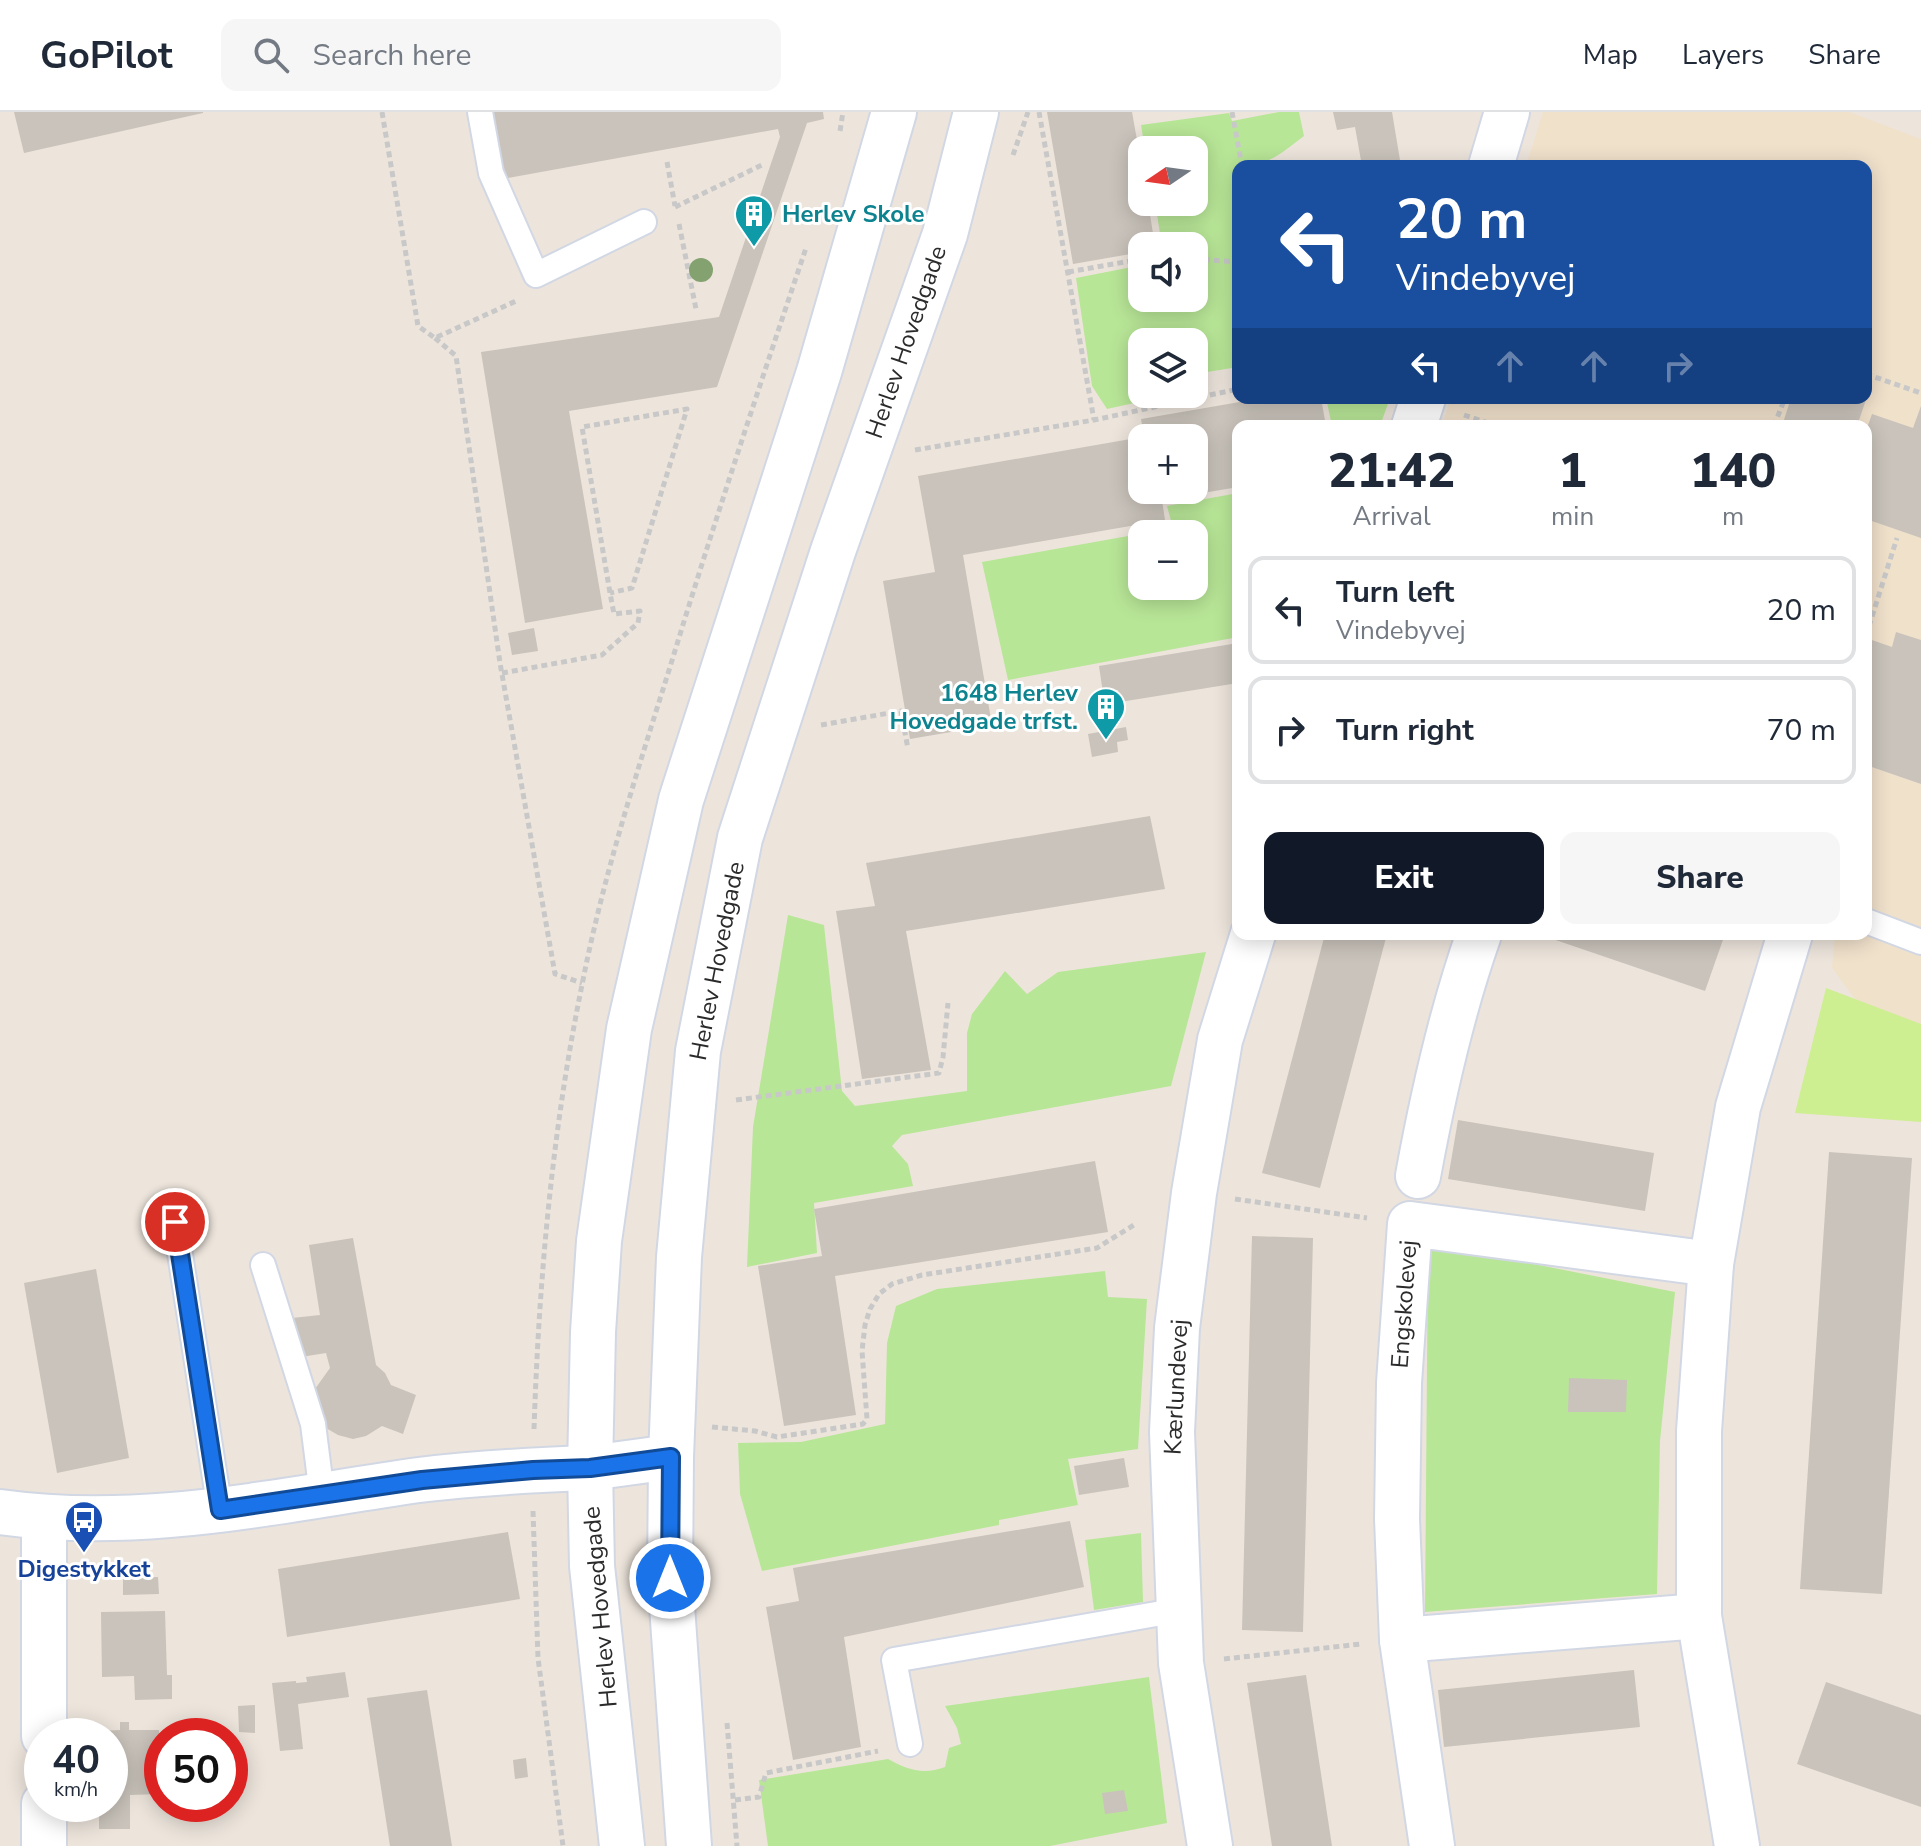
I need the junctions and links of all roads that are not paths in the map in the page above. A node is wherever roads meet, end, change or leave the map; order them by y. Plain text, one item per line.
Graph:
1 (480, 112) edge
2 (894, 112) edge
3 (976, 112) edge
4 (1507, 112) edge
5 (1493, 160) edge
6 (644, 222) road end
7 (1872, 923) edge
8 (1251, 940) edge
9 (1477, 940) edge
10 (1788, 940) edge
11 (1921, 942) edge
12 (1418, 1176) dead end
13 (175, 1222) dead end
14 (1711, 1264) junction
15 (263, 1265) dead end
16 (671, 1457) junction
17 (590, 1468) junction
18 (322, 1495) junction
19 (220, 1510) junction
20 (0, 1512) edge
21 (44, 1518) junction
22 (1179, 1610) junction
23 (1699, 1616) junction
24 (1402, 1640) junction
25 (44, 1718) edge
26 (910, 1744) road end
27 (44, 1822) edge
28 (44, 1846) edge
29 (622, 1846) edge
30 (689, 1846) edge
31 (1210, 1846) edge
32 (1432, 1846) edge
33 (1737, 1846) edge

1 - 6 lane
2 - 17 street, Herlev Hovedgade
3 - 16 street, Herlev Hovedgade
4 - 5 street
7 - 11 lane
8 - 22 street, Kærlundevej
9 - 12 street
10 - 14 street
13 - 19 lane
14 - 23 street
14 - 24 street, Engskolevej
15 - 18 lane
16 - 17 street
16 - 30 street, Herlev Hovedgade
17 - 18 street
17 - 29 street, Herlev Hovedgade
18 - 19 street
19 - 21 street
20 - 21 street
21 - 25 street
22 - 26 lane
22 - 31 street, Kærlundevej
23 - 24 street
23 - 33 street
24 - 32 street, Engskolevej
27 - 28 street

